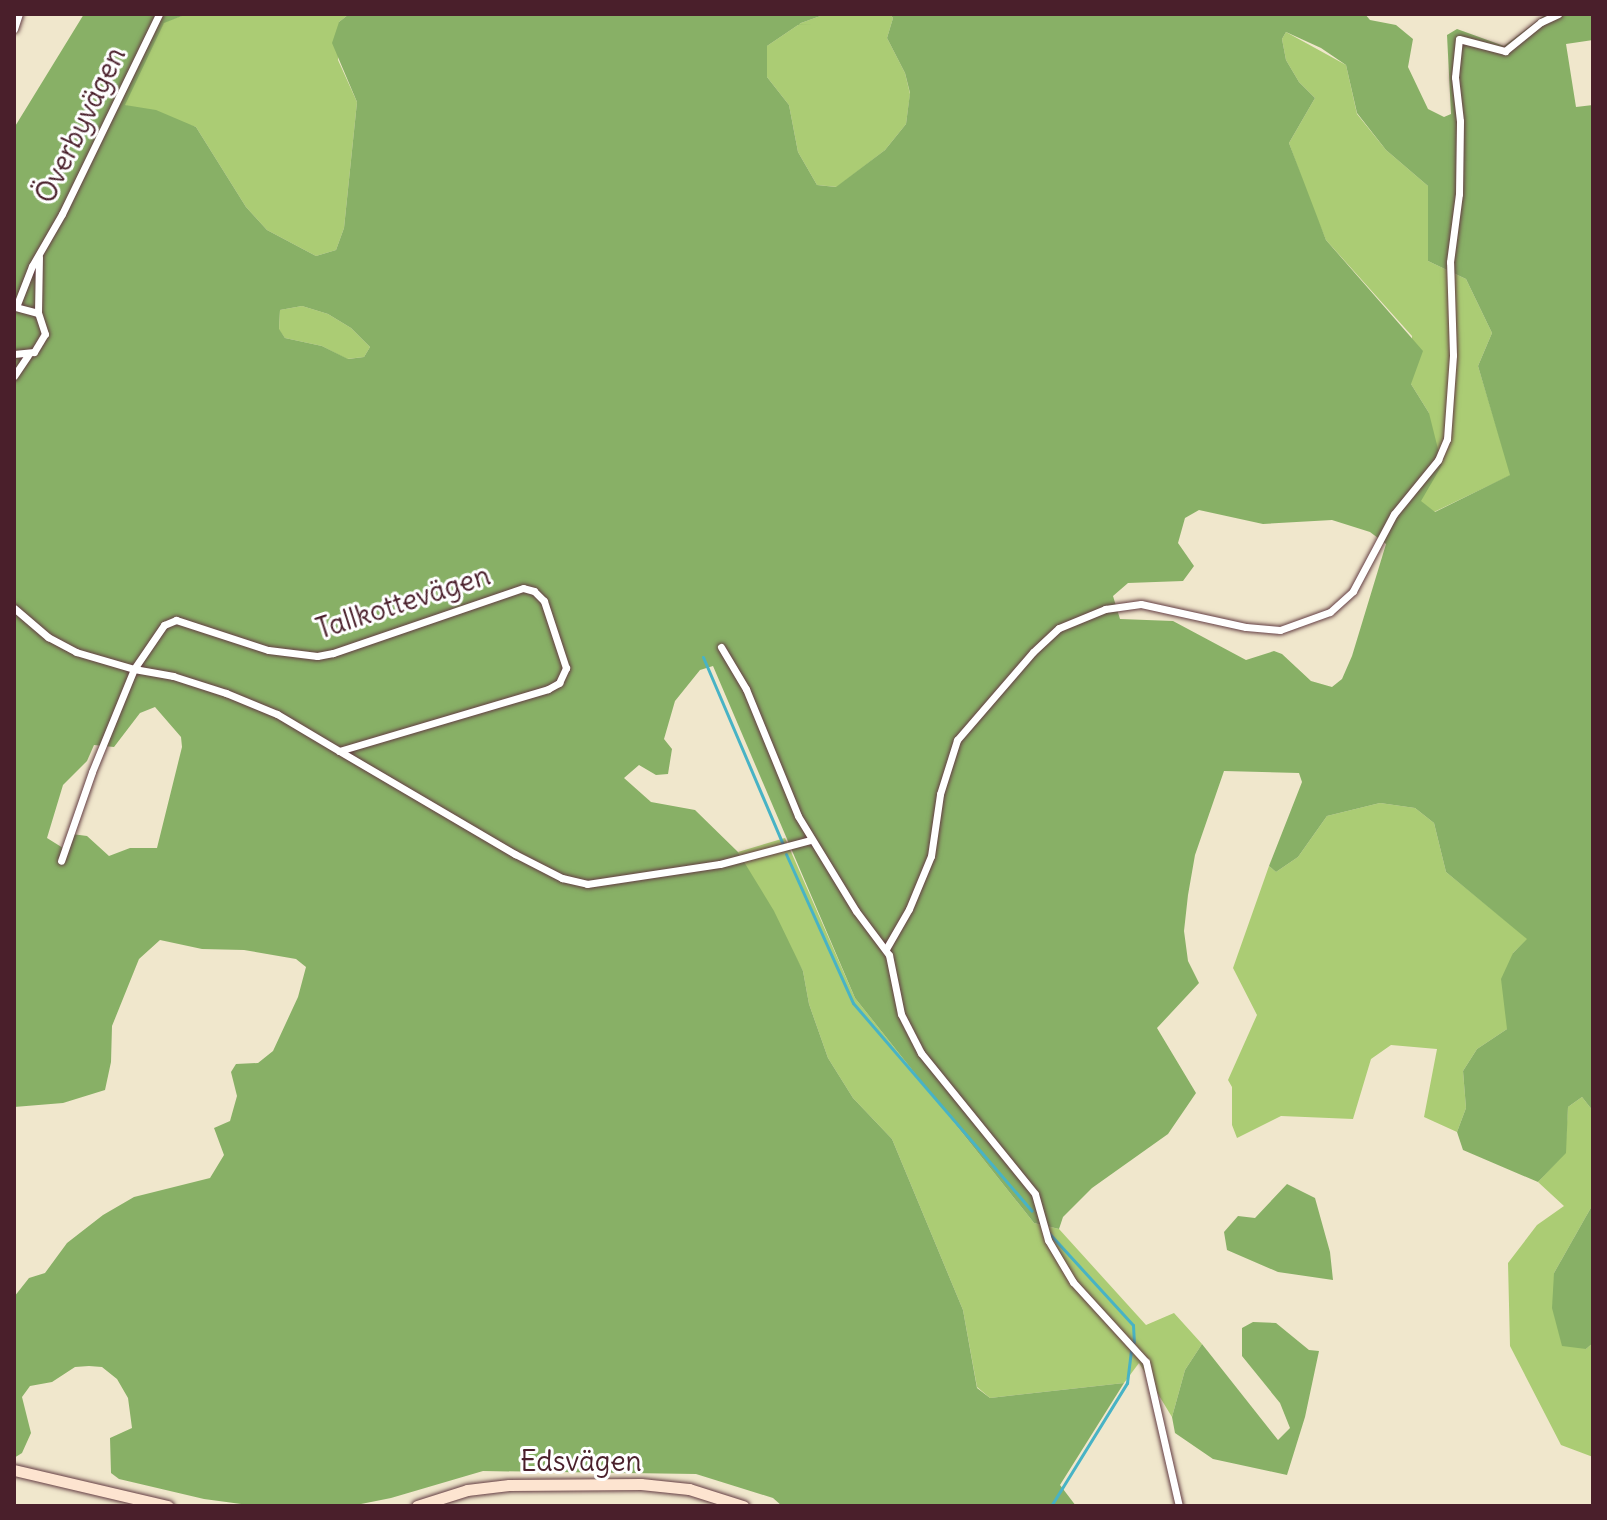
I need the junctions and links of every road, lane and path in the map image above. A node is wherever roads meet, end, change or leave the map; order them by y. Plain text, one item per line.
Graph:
1 (19, 14) edge
2 (159, 14) edge
3 (1558, 14) edge
4 (14, 29) edge
5 (39, 255) junction
6 (15, 308) edge
7 (38, 313) junction
8 (14, 354) edge
9 (28, 354) junction
10 (14, 376) edge
11 (14, 608) edge
12 (721, 647) dead end
13 (134, 669) junction
14 (343, 750) junction
15 (811, 840) junction
16 (61, 861) dead end
17 (886, 949) junction
18 (14, 1470) edge
19 (168, 1506) edge
20 (417, 1506) edge
21 (743, 1506) edge
22 (1179, 1506) edge

1 - 4 street
2 - 5 street, Överbyvägen
3 - 17 street
5 - 6 street, Överbyvägen
5 - 7 street, Överbyvägen
6 - 7 street
7 - 9 street, Överbyvägen
8 - 9 street
9 - 10 street
11 - 13 street
12 - 15 street
13 - 14 street
13 - 14 street, Tallkottevägen
13 - 16 street
14 - 15 street
15 - 17 street
17 - 22 street
18 - 19 street
20 - 21 street, Edsvägen

